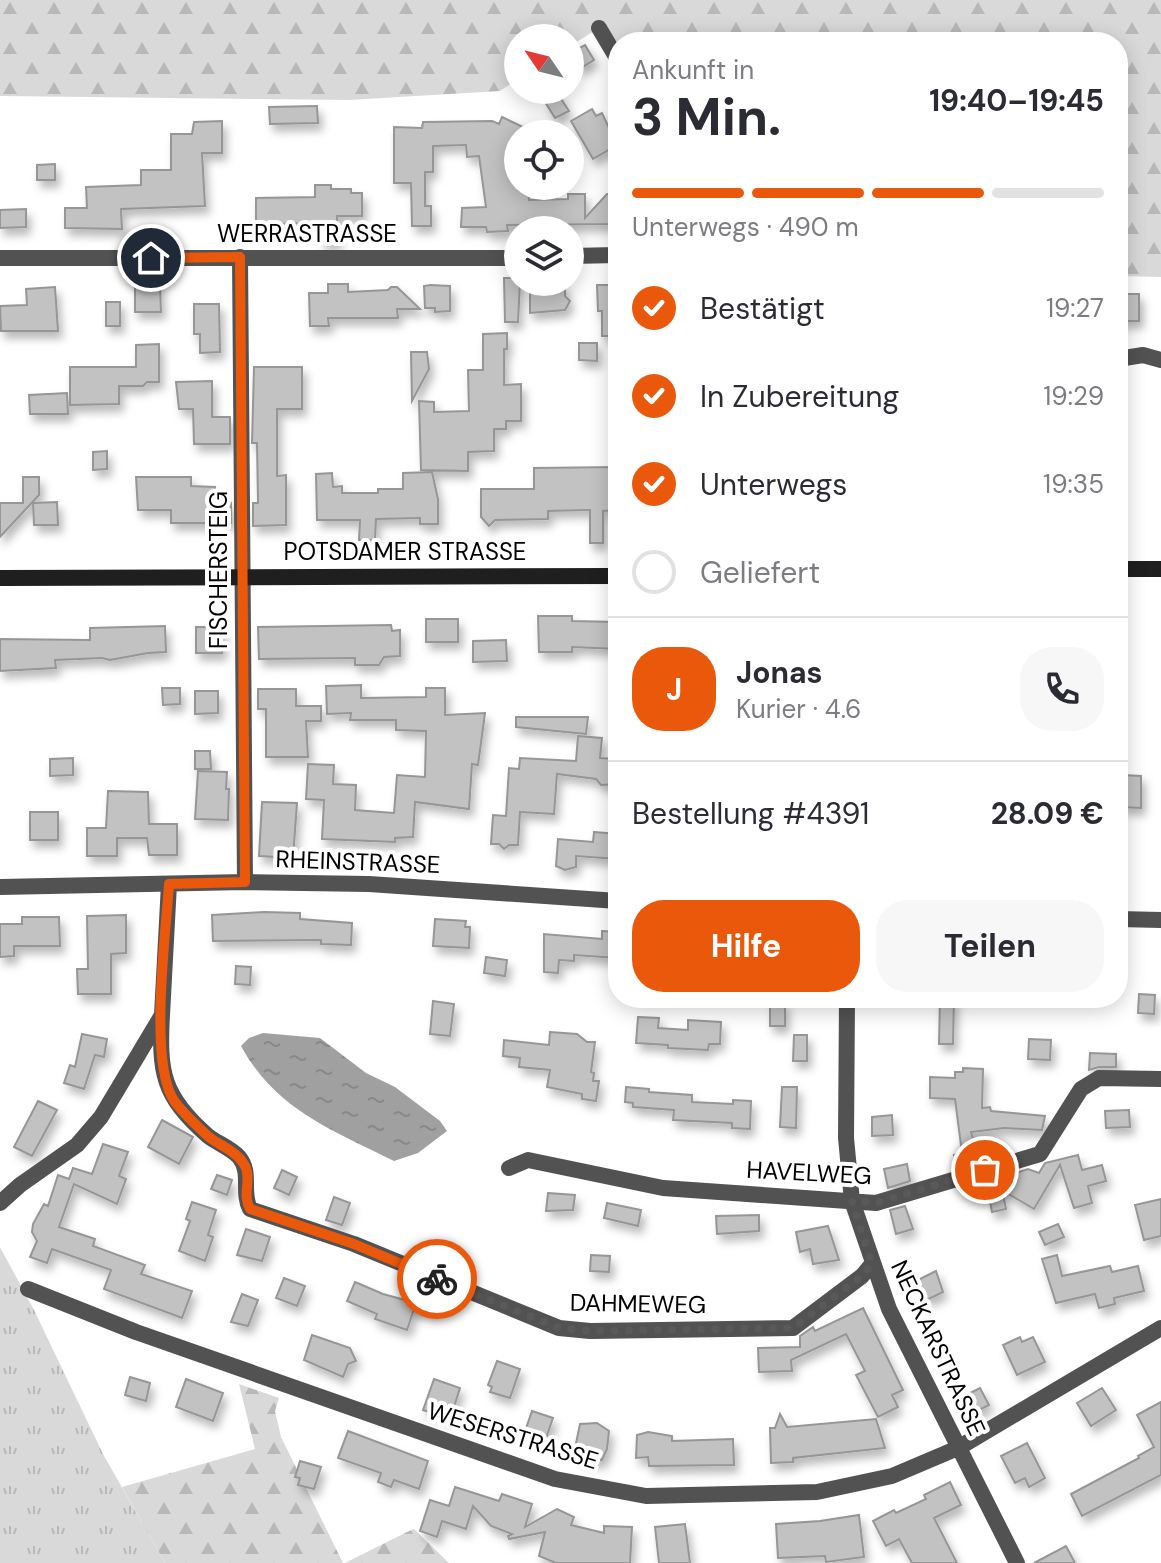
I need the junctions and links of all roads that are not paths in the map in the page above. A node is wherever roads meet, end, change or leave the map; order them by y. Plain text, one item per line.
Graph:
1 (599, 28) dead end
2 (608, 43) edge
3 (608, 255) edge
4 (584, 256) edge
5 (240, 257) junction
6 (0, 258) edge
7 (504, 258) edge
8 (1128, 357) edge
9 (1161, 360) edge
10 (1128, 569) edge
11 (1161, 569) edge
12 (608, 576) edge
13 (243, 577) junction
14 (0, 578) edge
15 (245, 882) junction
16 (169, 884) junction
17 (0, 887) edge
18 (608, 900) edge
19 (1128, 919) edge
20 (1161, 920) edge
21 (847, 1008) edge
22 (162, 1015) junction
23 (1161, 1079) edge
24 (509, 1168) dead end
25 (852, 1201) junction
26 (0, 1203) edge
27 (872, 1264) junction
28 (28, 1289) dead end
29 (1161, 1328) edge
30 (958, 1448) junction
31 (1017, 1563) edge

1 - 2 street
3 - 4 street
5 - 6 street, WERRASTRASSE
5 - 7 street, WERRASTRASSE
5 - 13 street, FISCHERSTEIG
8 - 9 street
10 - 11 main road
12 - 13 main road, POTSDAMER STRASSE
13 - 14 main road, POTSDAMER STRASSE
13 - 15 street, FISCHERSTEIG
15 - 16 street, RHEINSTRASSE
15 - 18 street, RHEINSTRASSE
16 - 17 street, RHEINSTRASSE
16 - 22 street
19 - 20 street
21 - 25 street, NECKARSTRASSE
22 - 26 street
22 - 27 street, DAHMEWEG
23 - 25 street, HAVELWEG
24 - 25 street, HAVELWEG
25 - 27 street, NECKARSTRASSE
27 - 30 street, NECKARSTRASSE
28 - 30 street, WESERSTRASSE
29 - 30 street, WESERSTRASSE
30 - 31 street, NECKARSTRASSE

